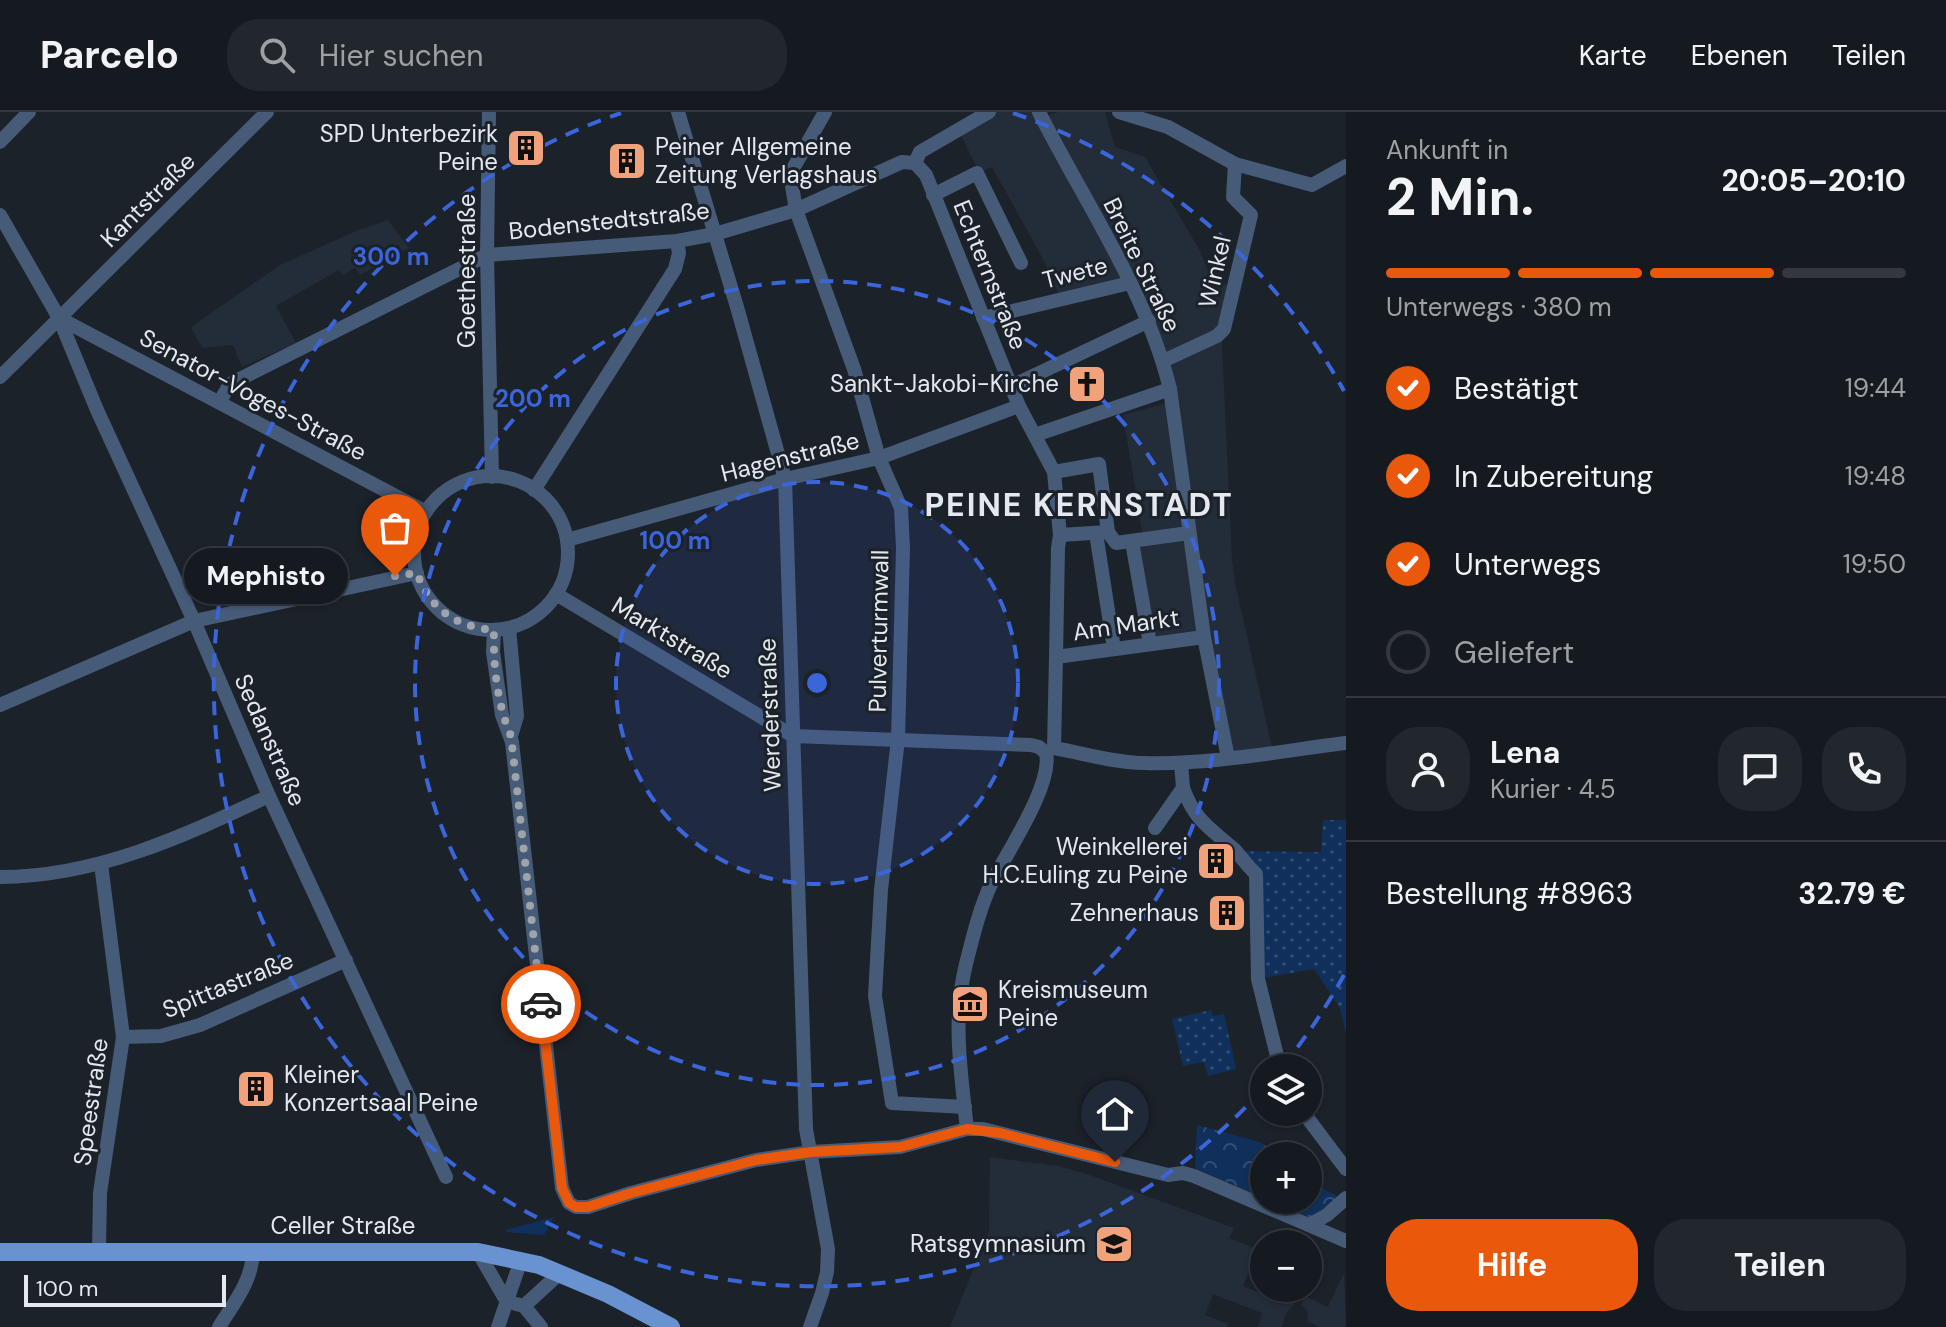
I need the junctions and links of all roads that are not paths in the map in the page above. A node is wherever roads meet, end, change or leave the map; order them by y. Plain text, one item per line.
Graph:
1 (29, 112) edge
2 (267, 112) edge
3 (489, 112) edge
4 (678, 112) edge
5 (825, 112) edge
6 (989, 112) edge
7 (1041, 112) edge
8 (1119, 112) edge
9 (1172, 112) edge
10 (1168, 127) junction
11 (0, 142) edge
12 (915, 163) junction
13 (1235, 164) junction
14 (1346, 166) edge
15 (933, 195) junction
16 (796, 210) junction
17 (0, 215) edge
18 (715, 234) junction
19 (677, 241) junction
20 (487, 255) junction
21 (1021, 263) dead end
22 (1130, 283) junction
23 (59, 318) junction
24 (983, 318) junction
25 (1149, 321) junction
26 (1163, 361) junction
27 (0, 377) edge
28 (1012, 386) junction
29 (1170, 389) junction
30 (220, 401) junction
31 (1019, 406) junction
32 (1035, 435) junction
33 (879, 458) junction
34 (1054, 472) junction
35 (492, 477) junction
36 (785, 479) junction
37 (534, 490) junction
38 (426, 512) junction
39 (1102, 532) junction
40 (1189, 533) junction
41 (1060, 535) junction
42 (567, 540) junction
43 (1132, 542) junction
44 (417, 573) junction
45 (556, 594) junction
46 (194, 621) junction
47 (501, 629) junction
48 (1204, 637) junction
49 (1150, 644) junction
50 (1114, 649) junction
51 (1056, 657) junction
52 (0, 705) edge
53 (793, 736) junction
54 (898, 739) junction
55 (1346, 743) edge
56 (1228, 758) junction
57 (1181, 763) junction
58 (1183, 788) junction
59 (269, 796) junction
60 (1155, 828) dead end
61 (101, 864) junction
62 (0, 877) edge
63 (346, 960) junction
64 (123, 1037) junction
65 (1277, 1054) edge
66 (965, 1107) junction
67 (1314, 1126) edge
68 (967, 1129) junction
69 (811, 1152) junction
70 (1346, 1169) edge
71 (446, 1177) dead end
72 (1346, 1198) edge
73 (1311, 1224) junction
74 (1346, 1241) edge
75 (253, 1250) junction
76 (99, 1251) junction
77 (0, 1252) edge
78 (478, 1252) junction
79 (521, 1260) junction
80 (560, 1273) junction
81 (507, 1302) junction
82 (524, 1306) junction
83 (810, 1323) edge
84 (219, 1327) edge
85 (498, 1327) edge
86 (541, 1327) edge
87 (671, 1327) edge

1 - 11 street
2 - 23 street, Kantstraße
3 - 20 street, Goethestraße
4 - 18 street, Werderstraße
5 - 16 street, Pulverturmwall
6 - 12 street
7 - 22 street, Breite Straße
8 - 10 street
9 - 10 street
10 - 13 street
12 - 15 street, Echternstraße
12 - 16 street, Bodenstedtstraße
13 - 14 street
13 - 26 street, Winkel
15 - 21 street
15 - 24 street, Echternstraße
16 - 18 street, Bodenstedtstraße
16 - 33 street, Pulverturmwall
17 - 23 street, Sedanstraße
18 - 19 street, Bodenstedtstraße
18 - 36 street, Werderstraße
19 - 20 street, Bodenstedtstraße
19 - 37 street
20 - 30 street
20 - 35 street, Goethestraße
22 - 24 street, Twete
22 - 25 street, Breite Straße
23 - 27 street, Kantstraße
23 - 30 street, Senator-Voges-Straße
23 - 46 street, Sedanstraße
24 - 28 street, Echternstraße
25 - 26 street, Breite Straße
25 - 28 street
26 - 29 street, Breite Straße
28 - 31 street, Echternstraße
29 - 32 street
29 - 40 street, Breite Straße
30 - 38 street, Senator-Voges-Straße
31 - 32 street, Echternstraße
31 - 33 street, Hagenstraße
32 - 34 street, Echternstraße
33 - 36 street, Hagenstraße
33 - 54 street, Pulverturmwall
34 - 39 street
34 - 41 street
35 - 37 street
35 - 38 street
36 - 42 street, Hagenstraße
36 - 53 street, Werderstraße
37 - 42 street
38 - 44 street
39 - 41 street
39 - 43 street
39 - 50 street
40 - 43 street
40 - 48 street, Breite Straße
41 - 51 street
42 - 45 street
43 - 49 street
44 - 46 street
44 - 47 street
45 - 47 street
45 - 53 street, Marktstraße
46 - 52 street
46 - 59 street, Sedanstraße
47 - 69 street
48 - 49 street, Am Markt
48 - 56 street, Am Markt
49 - 50 street, Am Markt
50 - 51 street, Am Markt
51 - 57 street, Am Markt
53 - 54 street, Marktstraße
53 - 69 street, Werderstraße
54 - 66 street, Pulverturmwall
54 - 66 street, Marktstraße
55 - 56 street
56 - 57 street, Am Markt
57 - 58 street
58 - 60 street
58 - 65 street
59 - 61 street
59 - 63 street, Sedanstraße
61 - 62 street
61 - 64 street, Speestraße
63 - 64 street, Spittastraße
63 - 71 street, Sedanstraße
64 - 76 street, Speestraße
66 - 68 street
67 - 70 street
68 - 69 street
68 - 73 street
69 - 83 street, Werderstraße
72 - 73 street
73 - 74 street
75 - 76 main road, Celler Straße
75 - 78 main road, Celler Straße
75 - 84 street
76 - 77 main road, Celler Straße
78 - 79 main road, Celler Straße
78 - 81 street
79 - 80 main road, Celler Straße
79 - 81 street
80 - 82 street
80 - 87 main road, Celler Straße
81 - 82 street
81 - 85 street
82 - 86 street

